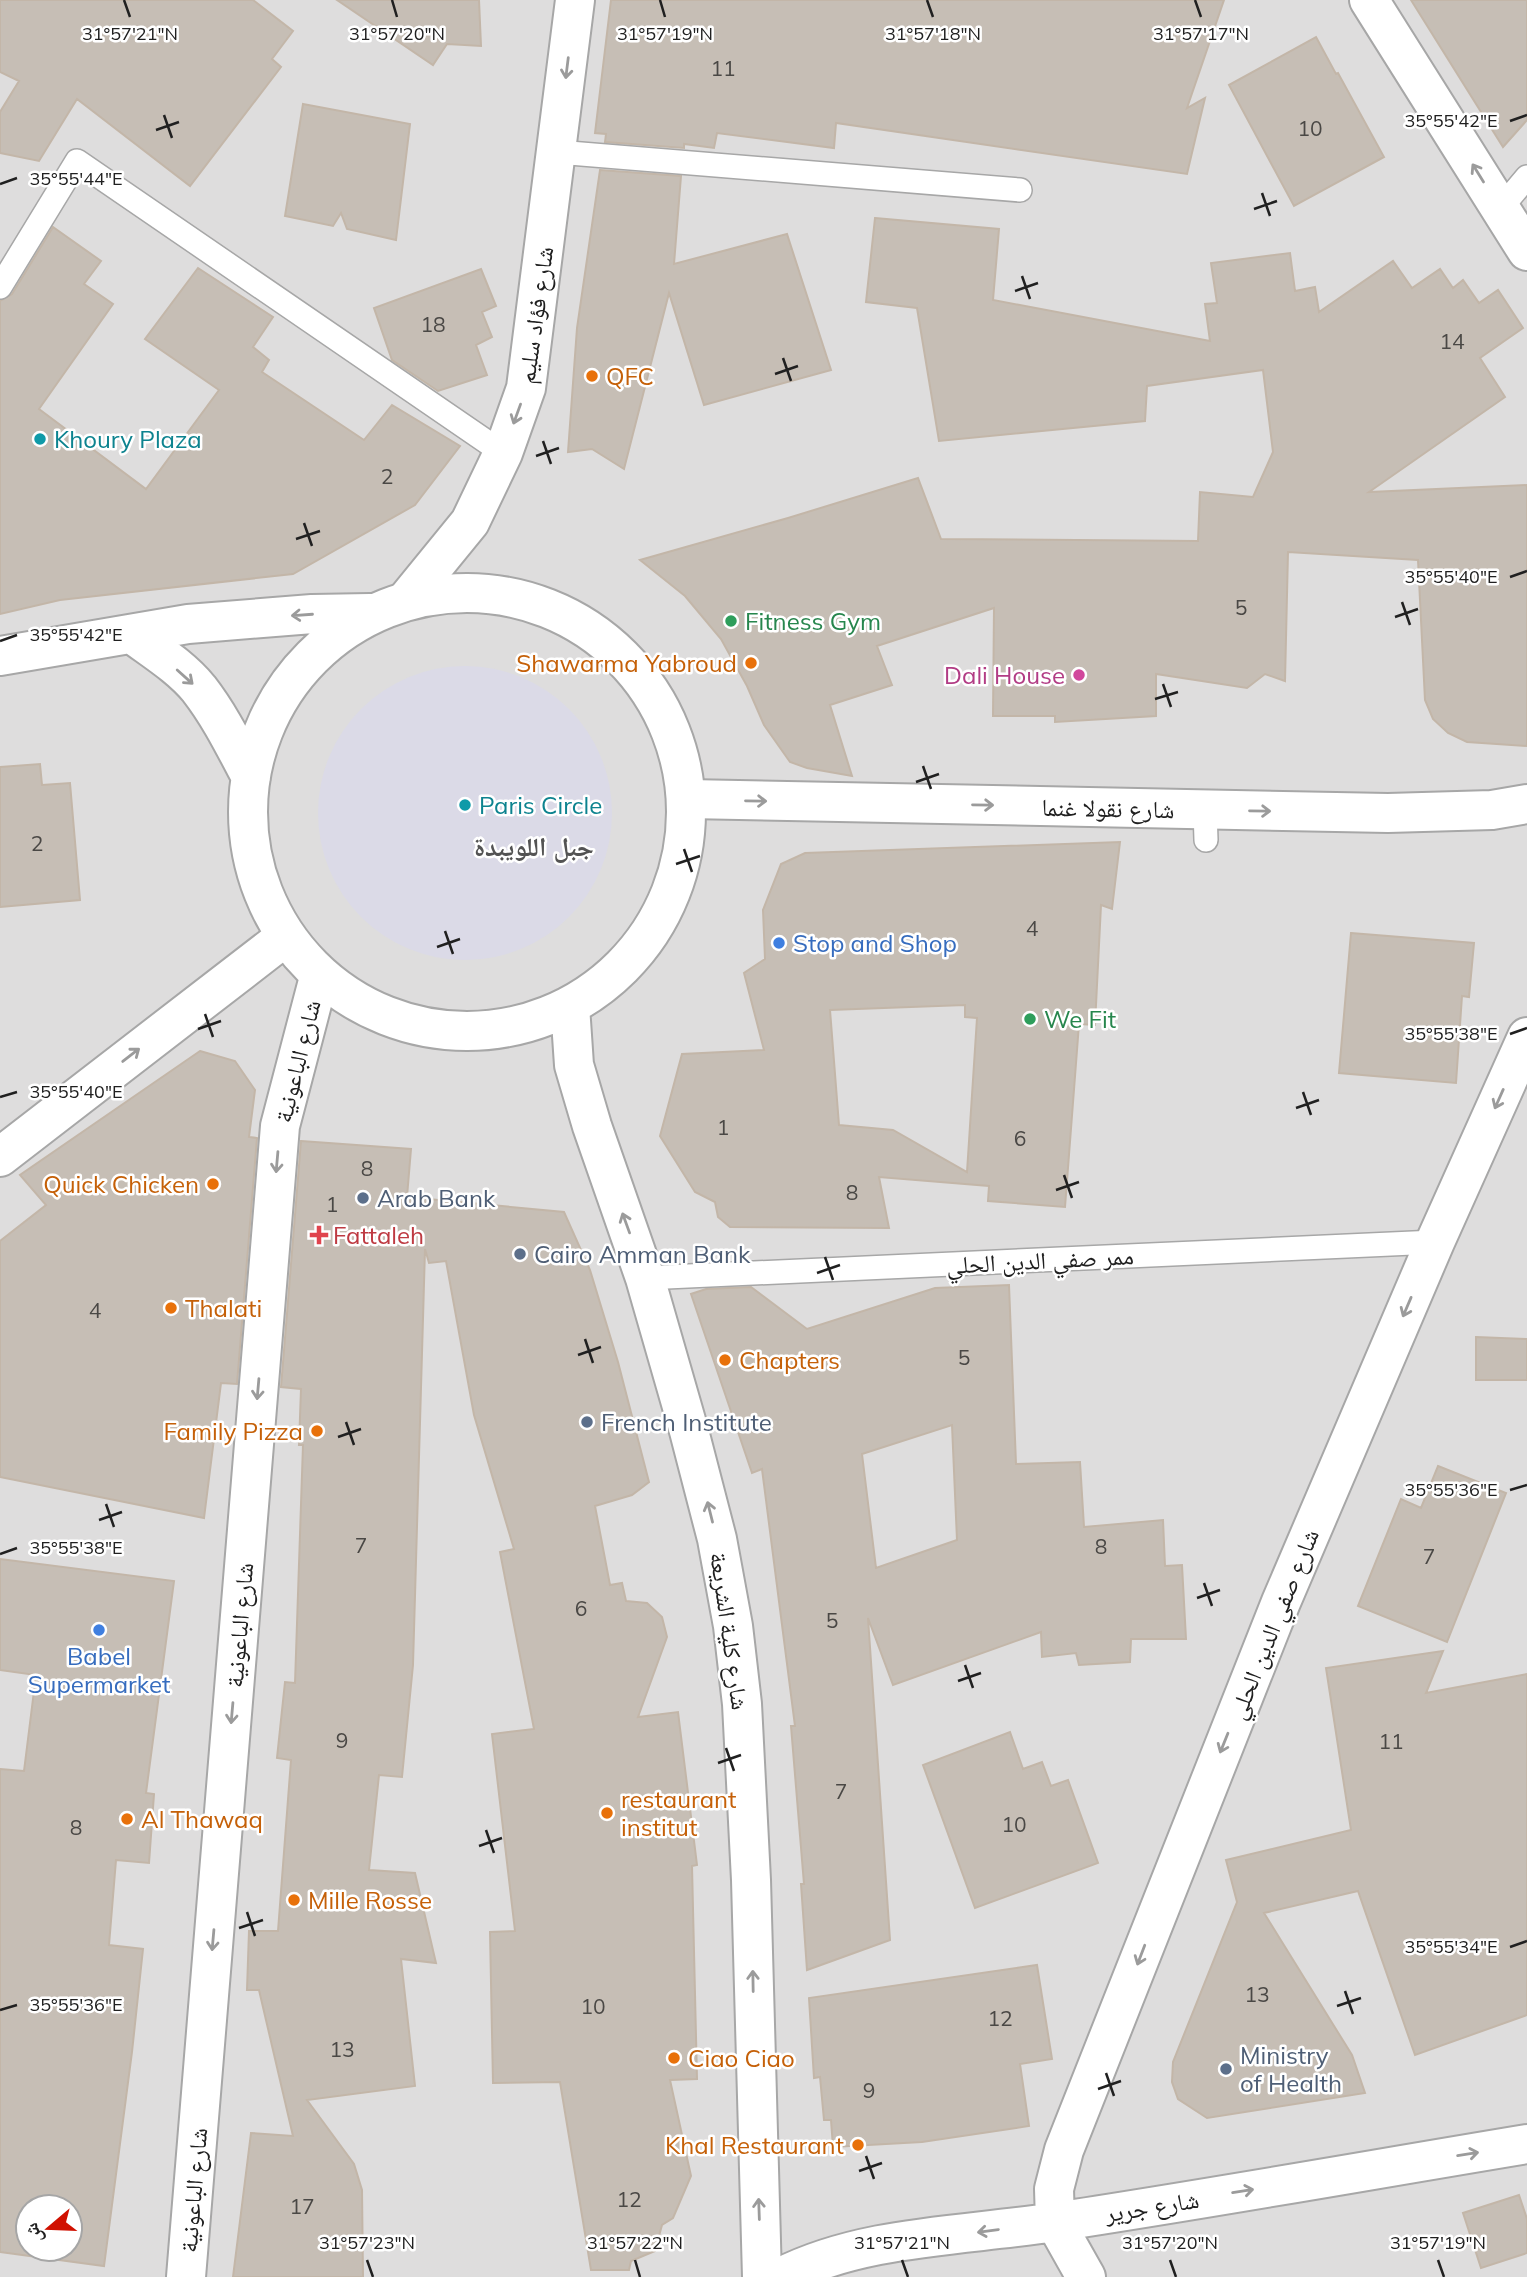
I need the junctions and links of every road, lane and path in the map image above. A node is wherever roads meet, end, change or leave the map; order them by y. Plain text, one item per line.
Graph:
1 (575, 0) edge
2 (1369, 0) edge
3 (557, 152) junction
4 (1527, 177) edge
5 (1020, 190) dead end
6 (1500, 209) junction
7 (1527, 251) edge
8 (0, 287) edge
9 (503, 453) junction
10 (408, 598) junction
11 (370, 613) junction
12 (132, 634) junction
13 (0, 656) edge
14 (251, 777) junction
15 (688, 799) junction
16 (1515, 812) edge
17 (285, 937) junction
18 (319, 976) junction
19 (570, 1006) junction
20 (1527, 1037) edge
21 (0, 1157) edge
22 (1435, 1242) junction
23 (645, 1278) junction
24 (1527, 2144) edge
25 (1055, 2222) junction
26 (186, 2277) edge
27 (762, 2277) edge
28 (781, 2277) edge
29 (1086, 2277) edge

1 -> 3 street, شارع فؤاد سليم
6 -> 2 street
3 - 5 lane
3 -> 9 street, شارع فؤاد سليم
4 - 6 lane
6 - 7 street
8 - 9 lane
9 - 10 street, شارع فؤاد سليم
10 - 11 street
10 - 15 street
11 -> 12 street
11 - 14 street
12 - 13 street
12 -> 14 street
14 - 17 street
15 -> 16 street, شارع نقولا غنما
15 - 19 street
17 - 18 street
21 -> 17 street
18 - 19 street
18 -> 26 street, شارع الباعونية
23 -> 19 street, شارع كلية الشريعة
20 -> 22 street, شارع صفي الدين الحلي
22 - 23 lane, ممر صفي الدين الحلي
22 -> 25 street, شارع صفي الدين الحلي
27 -> 23 street, شارع كلية الشريعة
25 -> 24 street, شارع جرير
25 -> 28 street, شارع جرير
25 - 29 street

